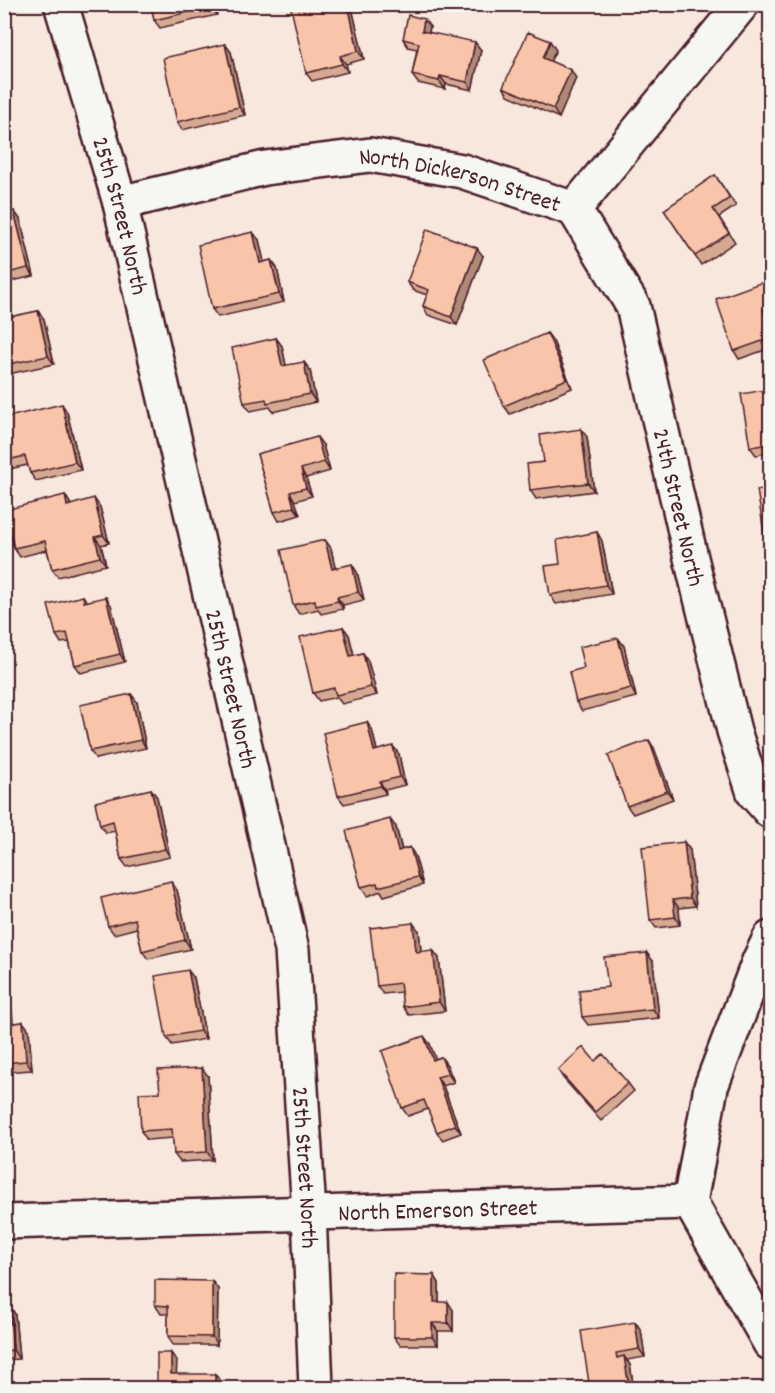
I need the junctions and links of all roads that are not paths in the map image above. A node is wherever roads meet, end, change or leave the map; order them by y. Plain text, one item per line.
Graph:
1 (61, 4) edge
2 (742, 4) edge
3 (120, 203) junction
4 (574, 209) junction
5 (771, 811) edge
6 (771, 938) edge
7 (690, 1202) junction
8 (309, 1212) junction
9 (4, 1222) edge
10 (771, 1342) edge
11 (316, 1389) edge

1 - 3 street, 25th Street North
2 - 4 street, North Dickerson Street
3 - 4 street, North Dickerson Street
3 - 8 street, 25th Street North
4 - 5 street, 24th Street North
6 - 7 street
7 - 8 street, North Emerson Street
7 - 10 street
8 - 9 street, North Emerson Street
8 - 11 street, 25th Street North

